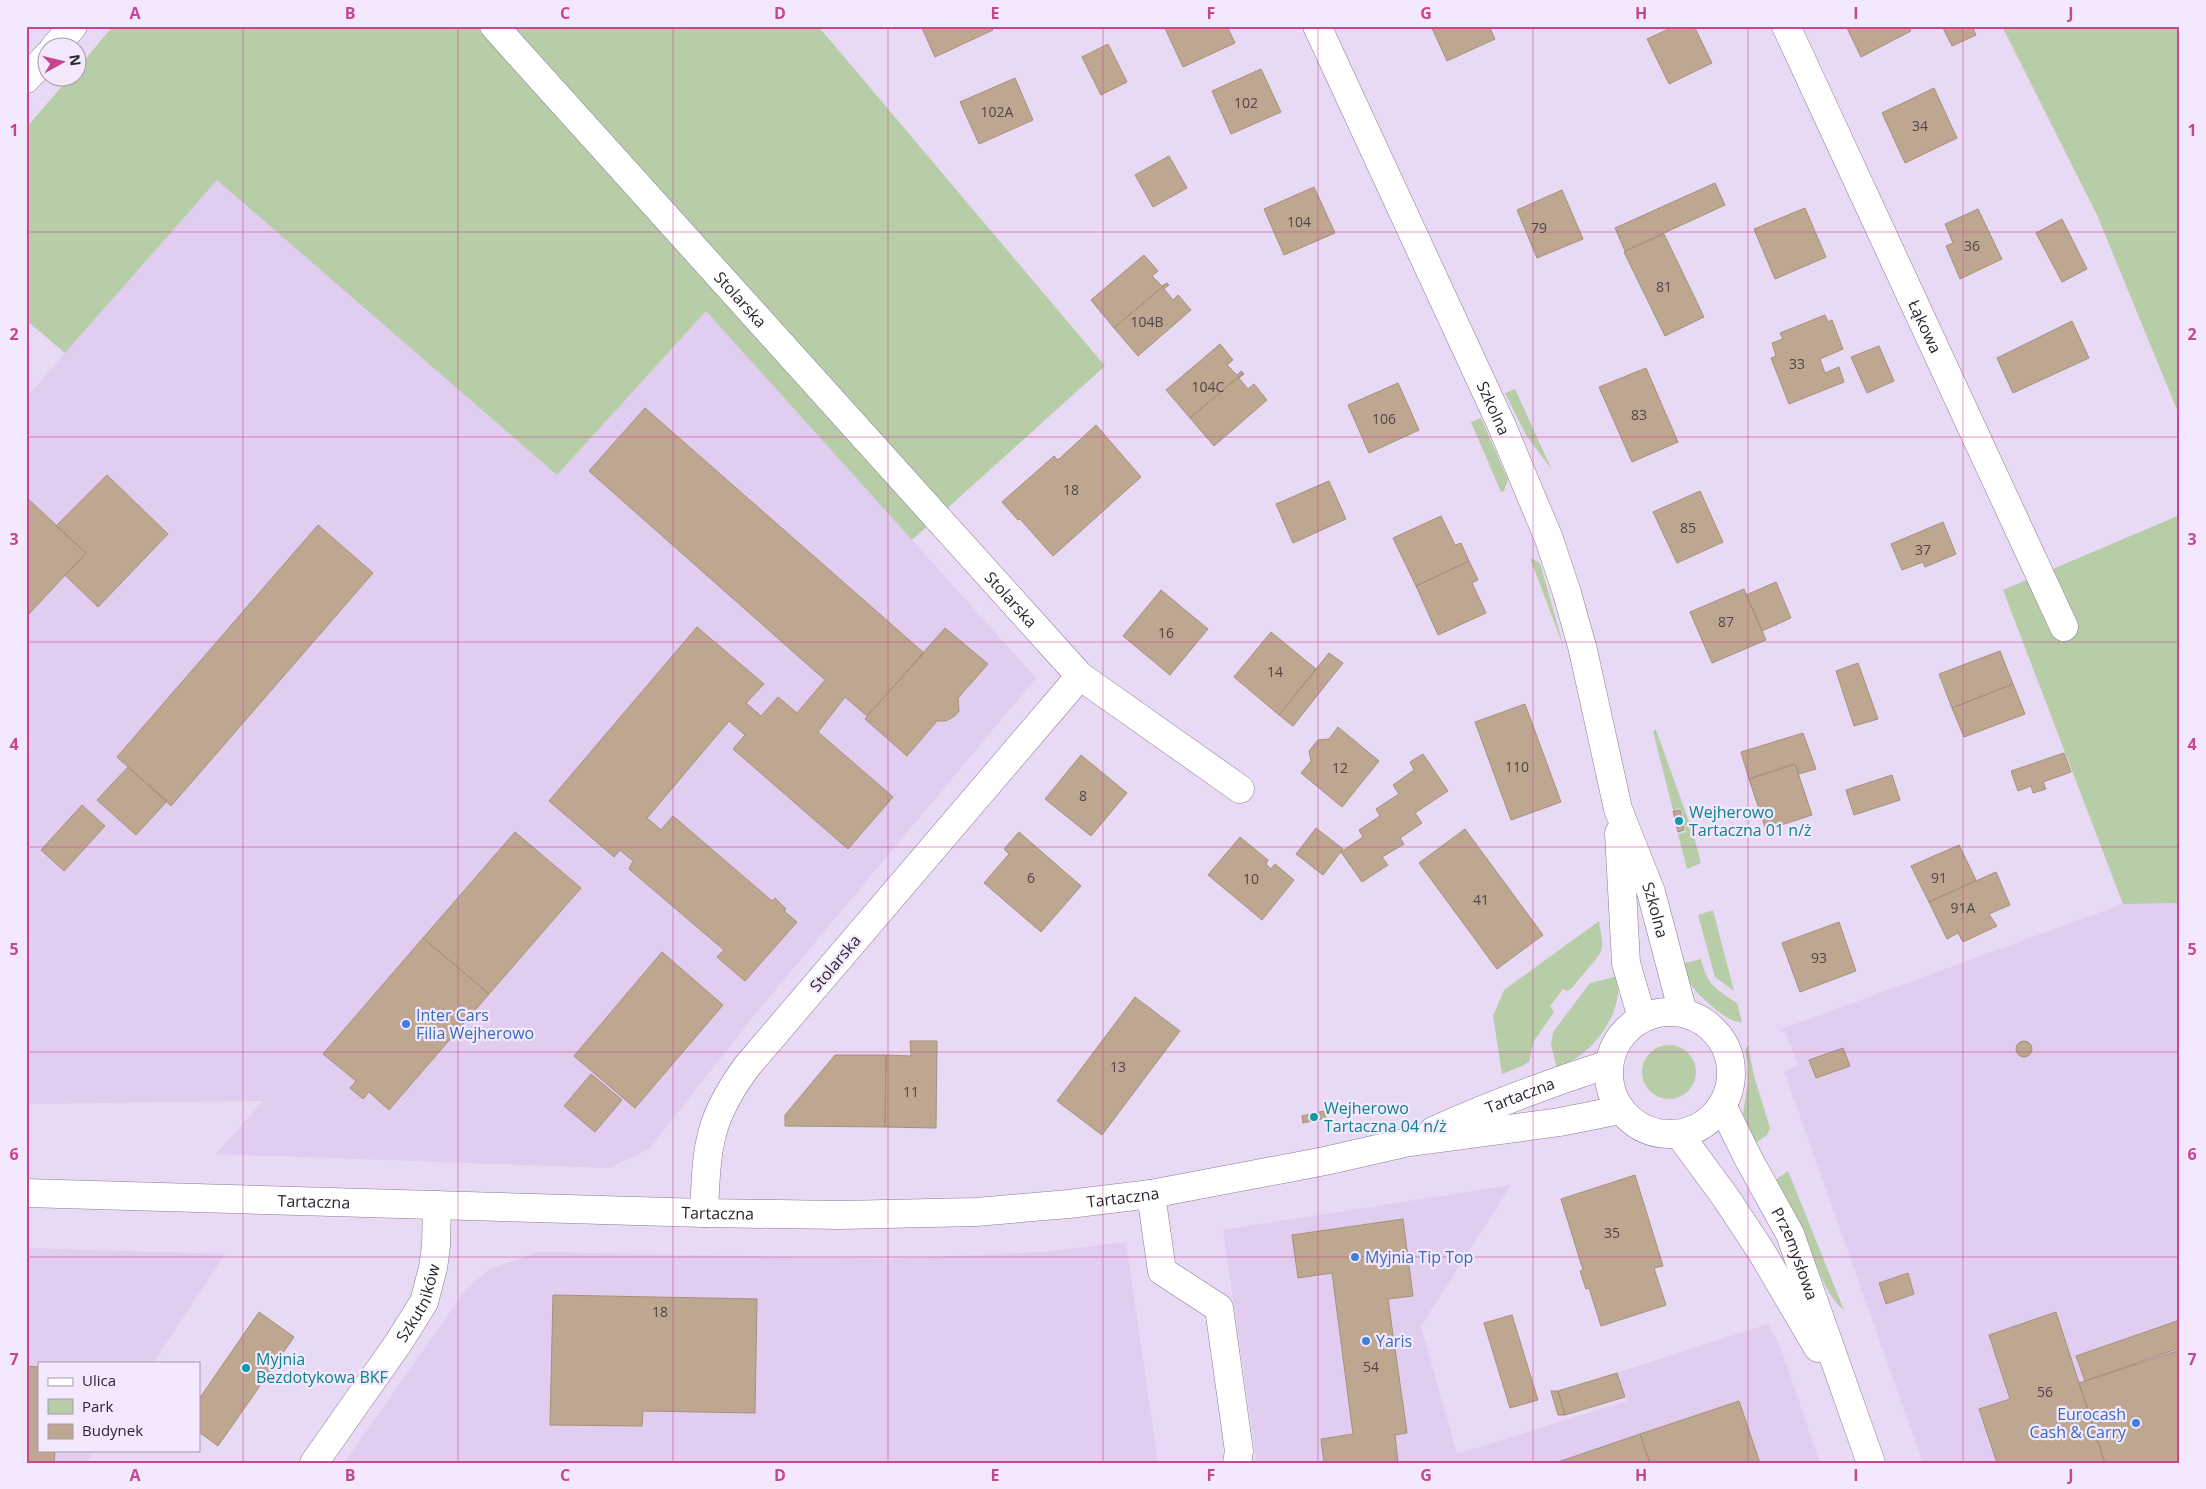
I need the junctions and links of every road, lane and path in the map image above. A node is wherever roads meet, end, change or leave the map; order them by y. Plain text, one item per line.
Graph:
1 (72, 26) edge
2 (494, 26) edge
3 (1316, 26) edge
4 (1786, 26) edge
5 (62, 38) edge
6 (38, 66) edge
7 (26, 79) edge
8 (2064, 628) dead end
9 (1080, 676) junction
10 (1240, 789) dead end
11 (1618, 809) junction
12 (1683, 1013) junction
13 (1642, 1018) junction
14 (1609, 1064) junction
15 (1722, 1105) junction
16 (1620, 1110) junction
17 (1678, 1134) junction
18 (1404, 1144) junction
19 (26, 1193) edge
20 (1151, 1194) junction
21 (437, 1205) junction
22 (704, 1212) junction
23 (1854, 1410) junction
24 (314, 1463) edge
25 (1237, 1463) edge
26 (1870, 1463) edge

1 - 5 street
2 - 9 street, Stolarska
3 - 11 street, Szkolna
4 - 8 street, Łąkowa
6 - 7 street
9 - 10 street
9 - 22 street, Stolarska
11 - 12 street, Szkolna
11 - 13 street, Szkolna
12 - 13 street
12 - 15 street
13 - 14 street
14 - 16 street
14 - 18 street, Tartaczna
15 - 17 street
15 - 23 street, Przemysłowa
16 - 17 street
16 - 18 street, Tartaczna
17 - 23 street, Przemysłowa
18 - 20 street, Tartaczna
19 - 21 street, Tartaczna
20 - 22 street, Tartaczna
20 - 25 street
21 - 22 street, Tartaczna
21 - 24 street, Szkutników
23 - 26 street, Przemysłowa

